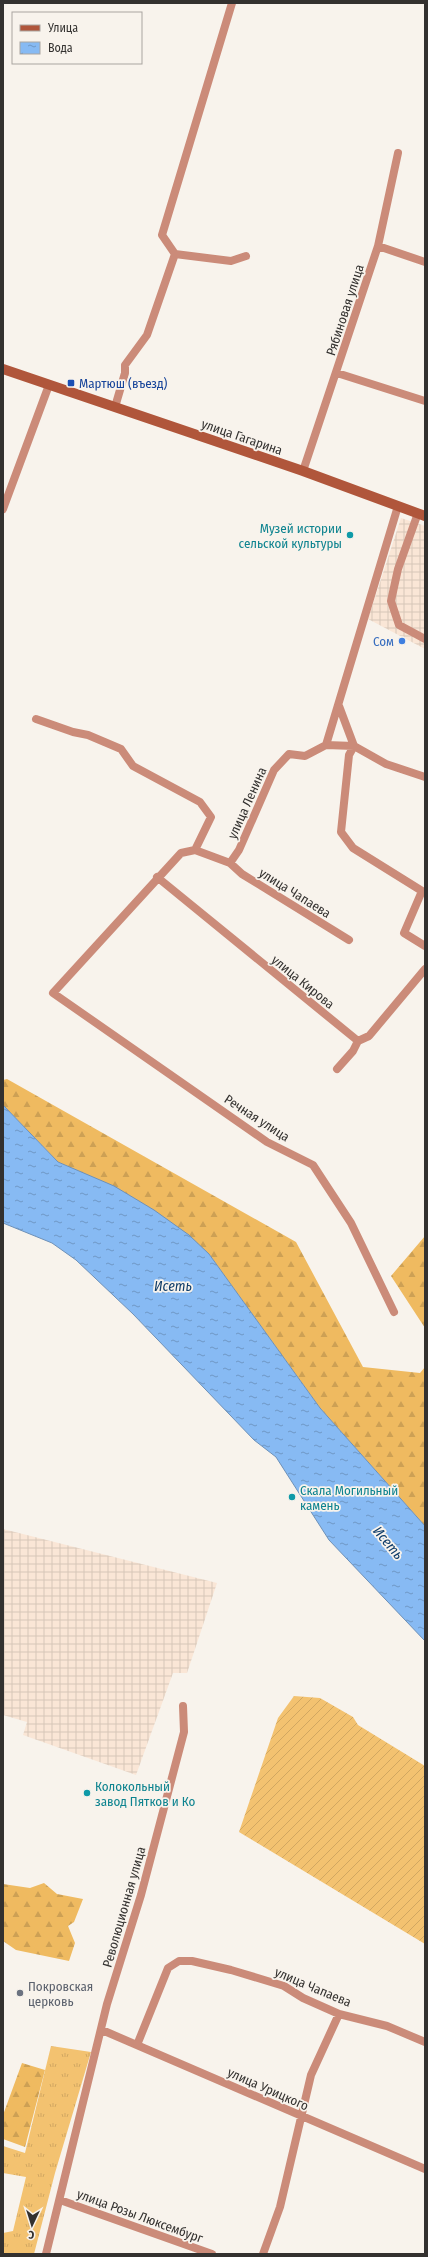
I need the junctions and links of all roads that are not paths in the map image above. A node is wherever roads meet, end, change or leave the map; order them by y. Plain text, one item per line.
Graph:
1 (232, 3) edge
2 (398, 153) dead end
3 (378, 246) junction
4 (174, 254) junction
5 (246, 256) dead end
6 (425, 262) edge
7 (3, 369) edge
8 (337, 373) junction
9 (49, 385) junction
10 (425, 401) edge
11 (115, 407) junction
12 (303, 471) junction
13 (398, 506) junction
14 (3, 509) edge
15 (421, 515) edge
16 (425, 639) edge
17 (339, 706) junction
18 (36, 719) dead end
19 (326, 745) junction
20 (354, 746) junction
21 (425, 777) edge
22 (195, 850) junction
23 (230, 863) junction
24 (157, 877) junction
25 (349, 940) dead end
26 (425, 946) edge
27 (425, 969) edge
28 (358, 1041) junction
29 (337, 1070) dead end
30 (394, 1312) dead end
31 (183, 1706) dead end
32 (339, 2014) junction
33 (102, 2030) junction
34 (425, 2042) edge
35 (137, 2045) junction
36 (301, 2116) junction
37 (425, 2169) edge
38 (60, 2200) junction
39 (46, 2254) edge
40 (212, 2254) edge
41 (263, 2254) edge

1 - 4 street
2 - 3 street, Рябиновая улица
3 - 6 street
3 - 8 street, Рябиновая улица
4 - 5 street
4 - 11 street
7 - 9 main road, улица Гагарина
8 - 10 street
8 - 12 street, Рябиновая улица
9 - 11 main road, улица Гагарина
9 - 14 street
11 - 12 main road, улица Гагарина
12 - 13 main road, улица Гагарина
13 - 15 main road, улица Гагарина
13 - 17 street
15 - 16 street
17 - 19 street
17 - 20 street
18 - 22 street
19 - 20 street
19 - 23 street, улица Ленина
20 - 21 street
20 - 26 street
22 - 23 street
22 - 24 street
23 - 25 street, улица Чапаева
24 - 28 street, улица Кирова
24 - 30 street, Речная улица
27 - 28 street
28 - 29 street
31 - 33 street, Революционная улица
32 - 34 street, улица Чапаева
32 - 35 street, улица Чапаева
32 - 36 street
33 - 35 street, улица Урицкого
33 - 38 street, Революционная улица
35 - 36 street, улица Урицкого
36 - 37 street, улица Урицкого
36 - 41 street
38 - 39 street, Революционная улица
38 - 40 street, улица Розы Люксембург

